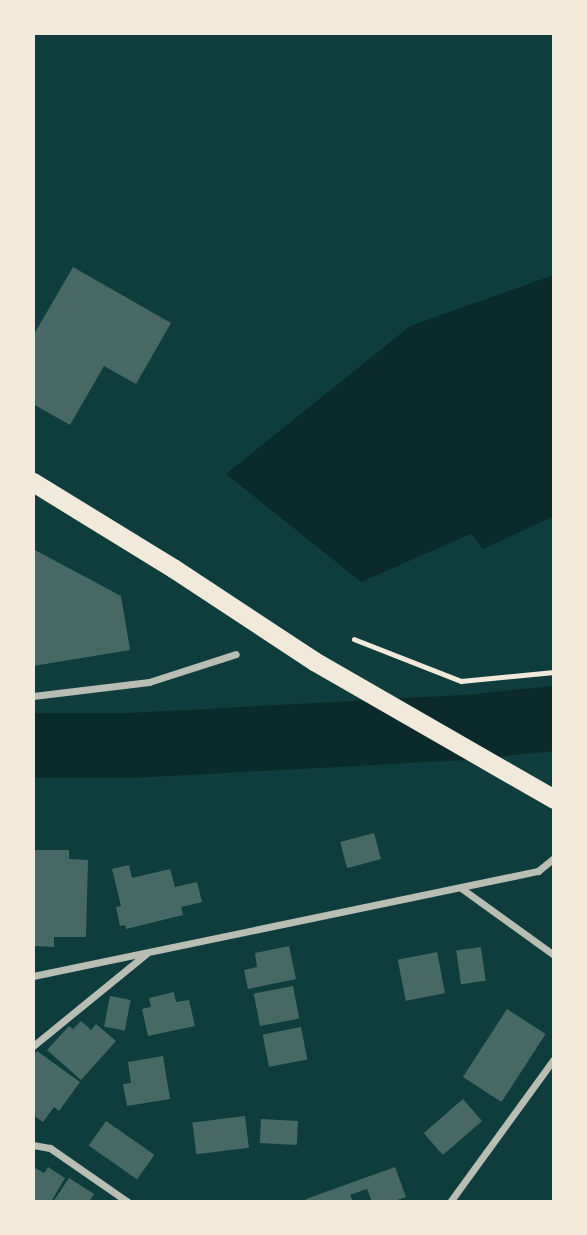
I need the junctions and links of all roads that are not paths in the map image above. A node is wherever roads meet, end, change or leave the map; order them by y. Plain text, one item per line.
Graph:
1 (33, 482) edge
2 (236, 654) dead end
3 (33, 696) edge
4 (545, 794) edge
5 (554, 858) edge
6 (461, 888) junction
7 (147, 953) junction
8 (554, 955) edge
9 (33, 976) edge
10 (33, 1046) edge
11 (554, 1059) edge
12 (33, 1145) edge
13 (128, 1202) edge
14 (450, 1202) edge

1 - 4 highway
2 - 3 street
5 - 6 street
6 - 7 street
6 - 8 street
7 - 9 street
7 - 10 street
11 - 14 street
12 - 13 street

